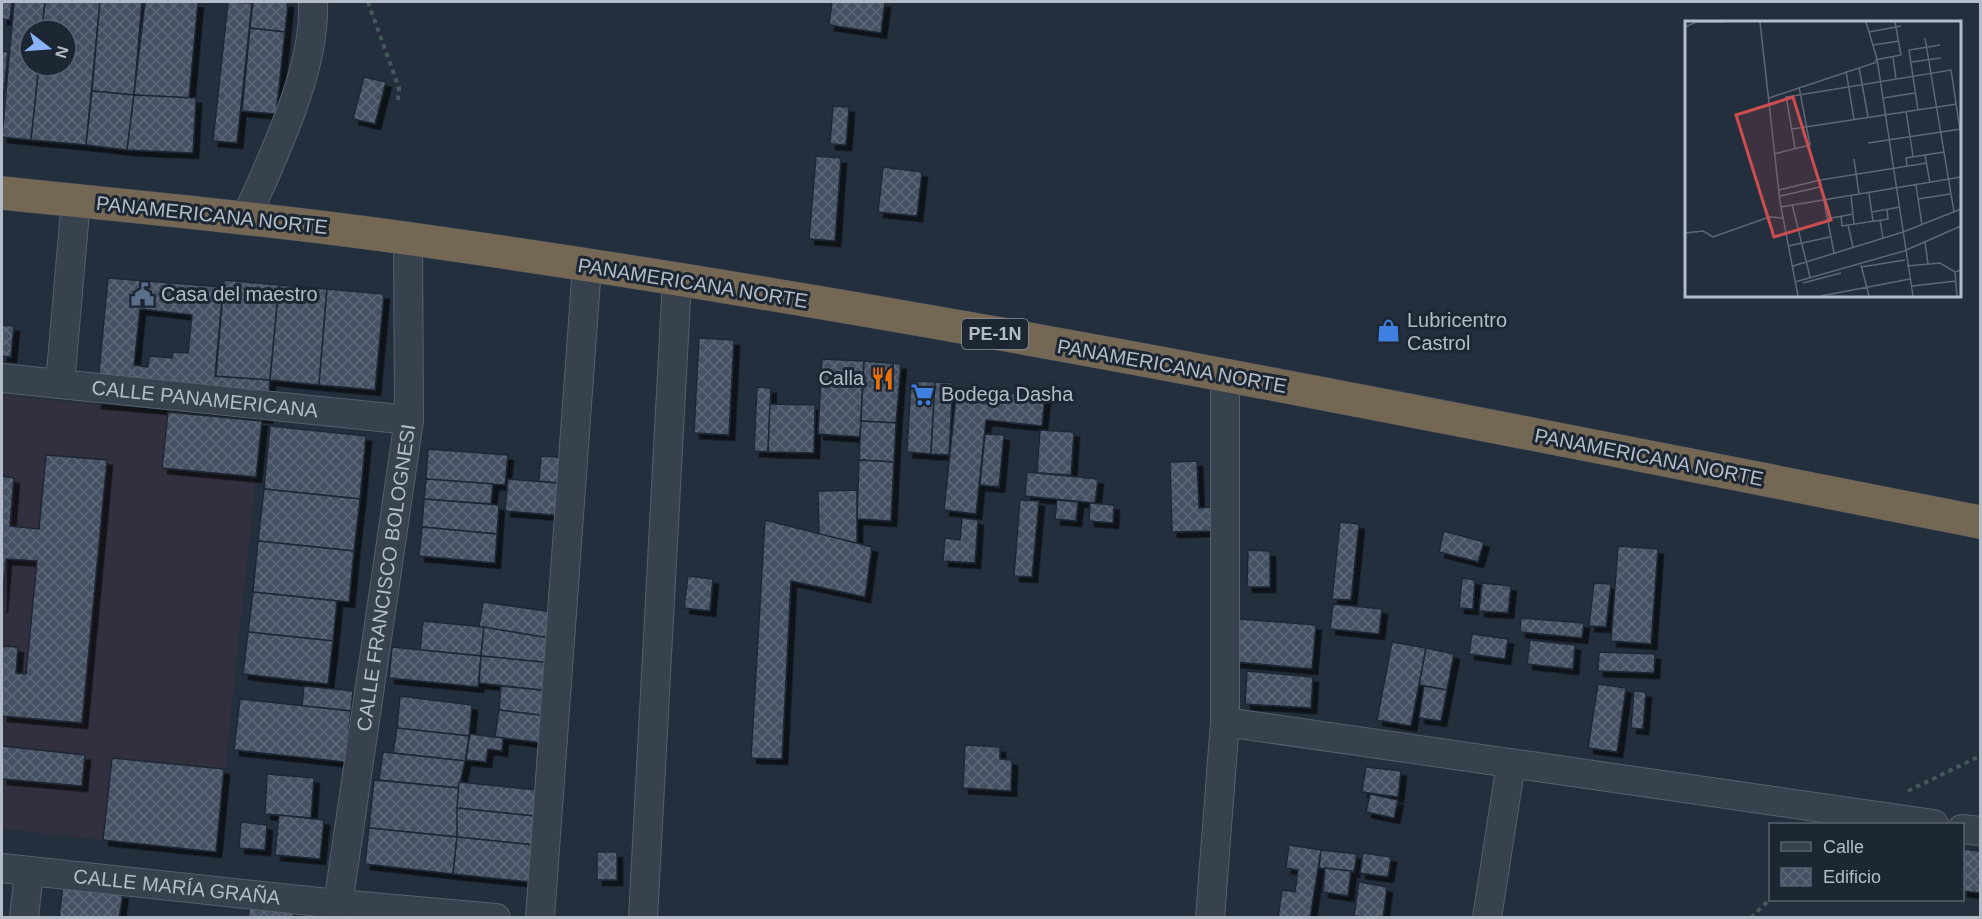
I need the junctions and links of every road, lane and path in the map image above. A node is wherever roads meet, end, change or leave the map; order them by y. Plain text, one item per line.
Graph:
1 (313, 2) edge
2 (368, 2) edge
3 (398, 100) dead end
4 (2, 193) edge
5 (76, 200) junction
6 (246, 218) junction
7 (408, 238) junction
8 (587, 266) junction
9 (677, 280) junction
10 (1224, 374) junction
11 (2, 378) edge
12 (60, 384) junction
13 (409, 420) junction
14 (1980, 522) edge
15 (1226, 722) junction
16 (1980, 756) edge
17 (1511, 763) junction
18 (1860, 814) junction
19 (1921, 823) edge
20 (1964, 829) edge
21 (1980, 831) edge
22 (15, 870) edge
23 (1769, 900) edge
24 (337, 911) edge
25 (24, 918) edge
26 (496, 918) edge
27 (540, 918) edge
28 (643, 918) edge
29 (1210, 918) edge
30 (1487, 918) edge
31 (1751, 918) edge

1 - 6 street
2 - 3 path
4 - 5 highway, PANAMERICANA NORTE / PE-1N
5 - 6 highway, PANAMERICANA NORTE / PE-1N
5 - 12 street
6 - 7 highway, PANAMERICANA NORTE / PE-1N
7 - 8 highway, PANAMERICANA NORTE / PE-1N
7 - 13 street, CALLE FRANCISCO BOLOGNESI
8 - 9 highway, PANAMERICANA NORTE / PE-1N
8 - 27 street
9 - 10 highway, PANAMERICANA NORTE / PE-1N
9 - 28 street
10 - 14 highway, PANAMERICANA NORTE / PE-1N
10 - 15 street
11 - 12 street, CALLE PANAMERICANA
12 - 13 street, CALLE PANAMERICANA
13 - 24 street, CALLE FRANCISCO BOLOGNESI
15 - 17 street
15 - 29 street
16 - 18 path
17 - 18 street
17 - 30 street
18 - 19 street
20 - 21 street
22 - 24 street, CALLE MARÍA GRAÑA
22 - 25 street
23 - 31 path
24 - 26 street, CALLE MARÍA GRAÑA

